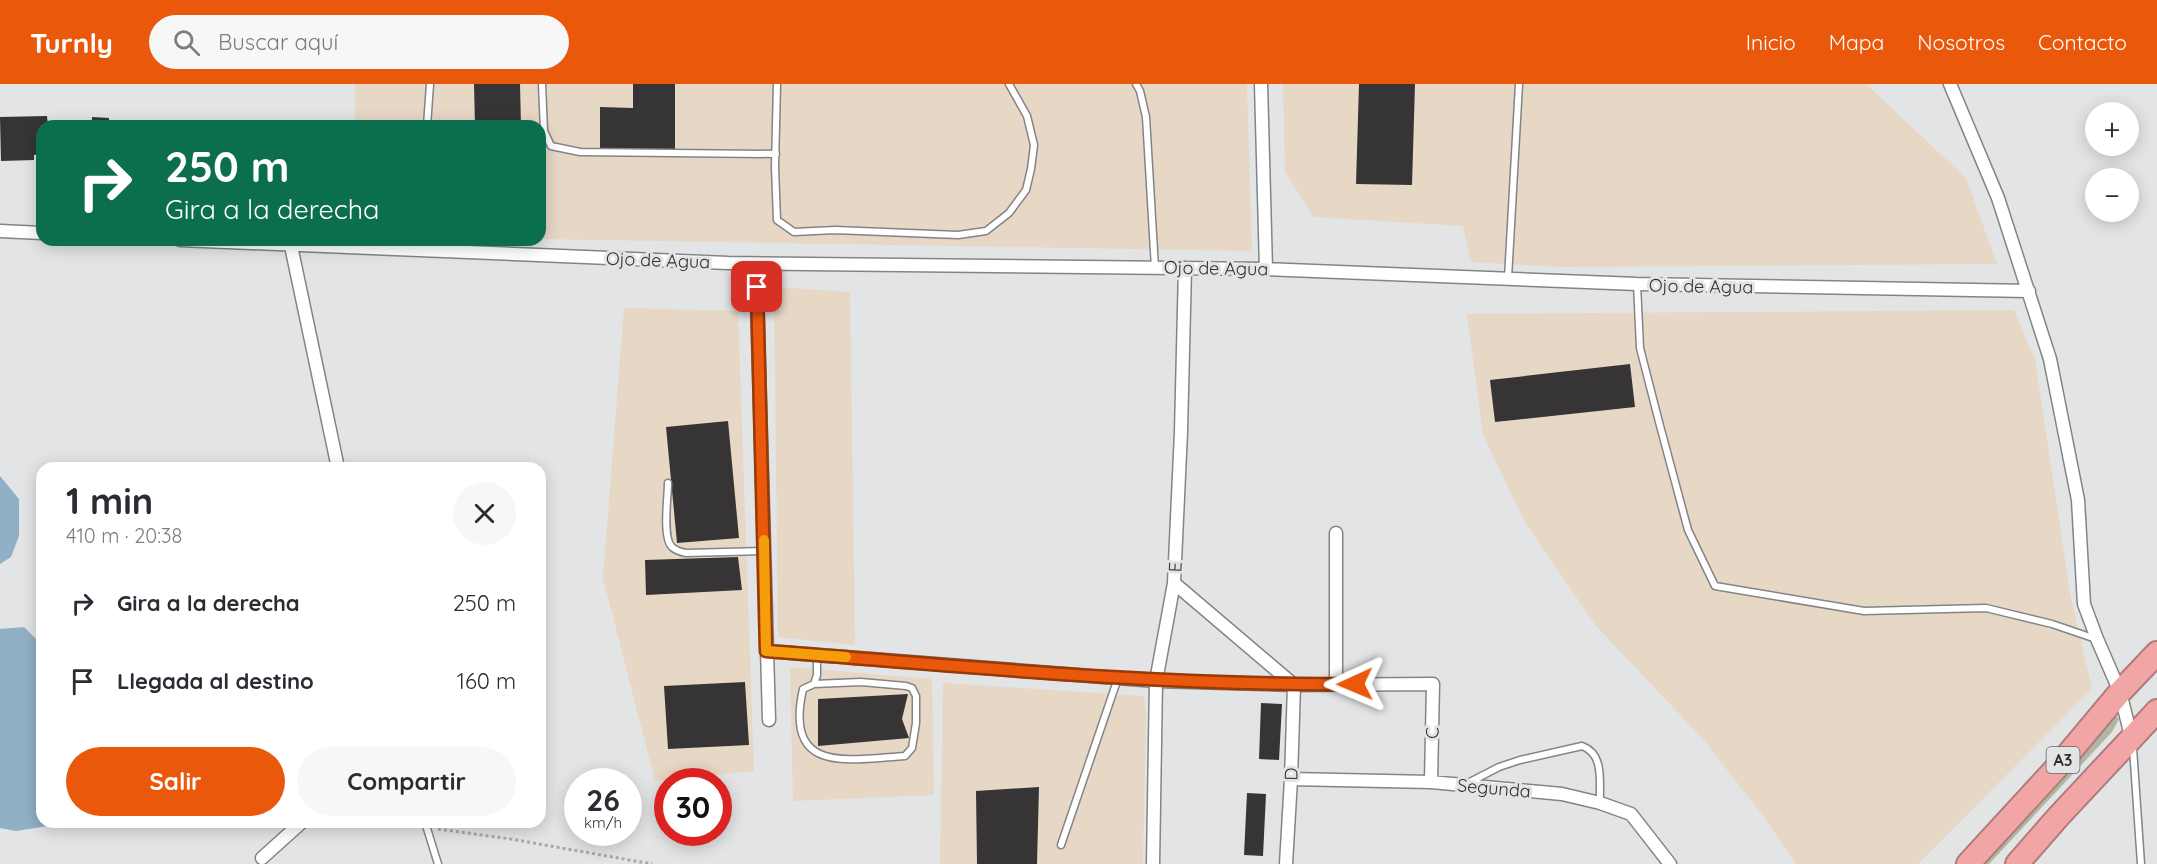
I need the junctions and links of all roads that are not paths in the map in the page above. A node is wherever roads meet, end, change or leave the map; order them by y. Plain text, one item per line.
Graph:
1 (430, 84) edge
2 (542, 84) edge
3 (777, 84) edge
4 (1009, 84) edge
5 (1136, 84) edge
6 (1261, 84) edge
7 (1519, 84) edge
8 (1950, 84) edge
9 (427, 120) edge
10 (544, 120) edge
11 (546, 135) edge
12 (776, 154) junction
13 (0, 231) edge
14 (36, 233) edge
15 (291, 246) edge
16 (437, 246) edge
17 (756, 264) junction
18 (1155, 268) junction
19 (1185, 268) junction
20 (1266, 268) junction
21 (1509, 279) junction
22 (1637, 284) junction
23 (2029, 291) junction
24 (337, 462) edge
25 (668, 483) dead end
26 (1336, 533) dead end
27 (764, 551) junction
28 (1174, 583) junction
29 (2097, 639) junction
30 (766, 651) junction
31 (2157, 653) edge
32 (818, 655) junction
33 (1119, 677) junction
34 (1156, 681) junction
35 (814, 684) junction
36 (1336, 684) junction
37 (1294, 685) junction
38 (2120, 692) junction
39 (2157, 711) edge
40 (769, 720) dead end
41 (2132, 740) junction
42 (1291, 779) junction
43 (1431, 782) junction
44 (1465, 785) junction
45 (1600, 802) junction
46 (296, 828) edge
47 (427, 828) edge
48 (1061, 845) dead end
49 (260, 861) edge
50 (438, 864) edge
51 (1153, 864) edge
52 (1286, 864) edge
53 (1670, 864) edge
54 (1968, 864) edge
55 (2016, 864) edge
56 (2141, 864) edge

1 - 9 lane
2 - 10 lane
3 - 12 lane
4 - 12 lane
5 - 18 lane
6 - 20 street
7 - 21 lane
8 - 23 street
11 - 12 lane
13 - 14 street
15 - 24 street
16 - 17 street, Ojo de Agua
17 - 18 street, Ojo de Agua
17 - 27 street
18 - 19 street, Ojo de Agua
19 - 20 street, Ojo de Agua
19 - 28 street, E
20 - 21 street, Ojo de Agua
21 - 22 street, Ojo de Agua
22 - 23 street, Ojo de Agua
22 - 29 lane
23 - 29 street
25 - 27 lane
26 - 36 street
27 - 30 street
28 - 34 street, E
28 - 37 street
29 - 38 street
30 - 32 street
30 - 40 street
31 - 38 highway, A3
32 - 33 street
32 - 35 lane
33 - 34 street
33 - 48 lane
34 - 37 street
34 - 51 street, E
35 - 35 lane
36 - 37 street
36 - 43 street, C
37 - 42 street, D
38 - 41 street
38 - 54 highway, A3
39 - 41 highway, A3
41 - 55 highway, A3
41 - 56 lane
42 - 43 street, Segunda
42 - 52 street, D
43 - 44 street, Segunda
44 - 45 street, Segunda
44 - 45 lane
45 - 53 street, Segunda
46 - 49 street
47 - 50 lane

